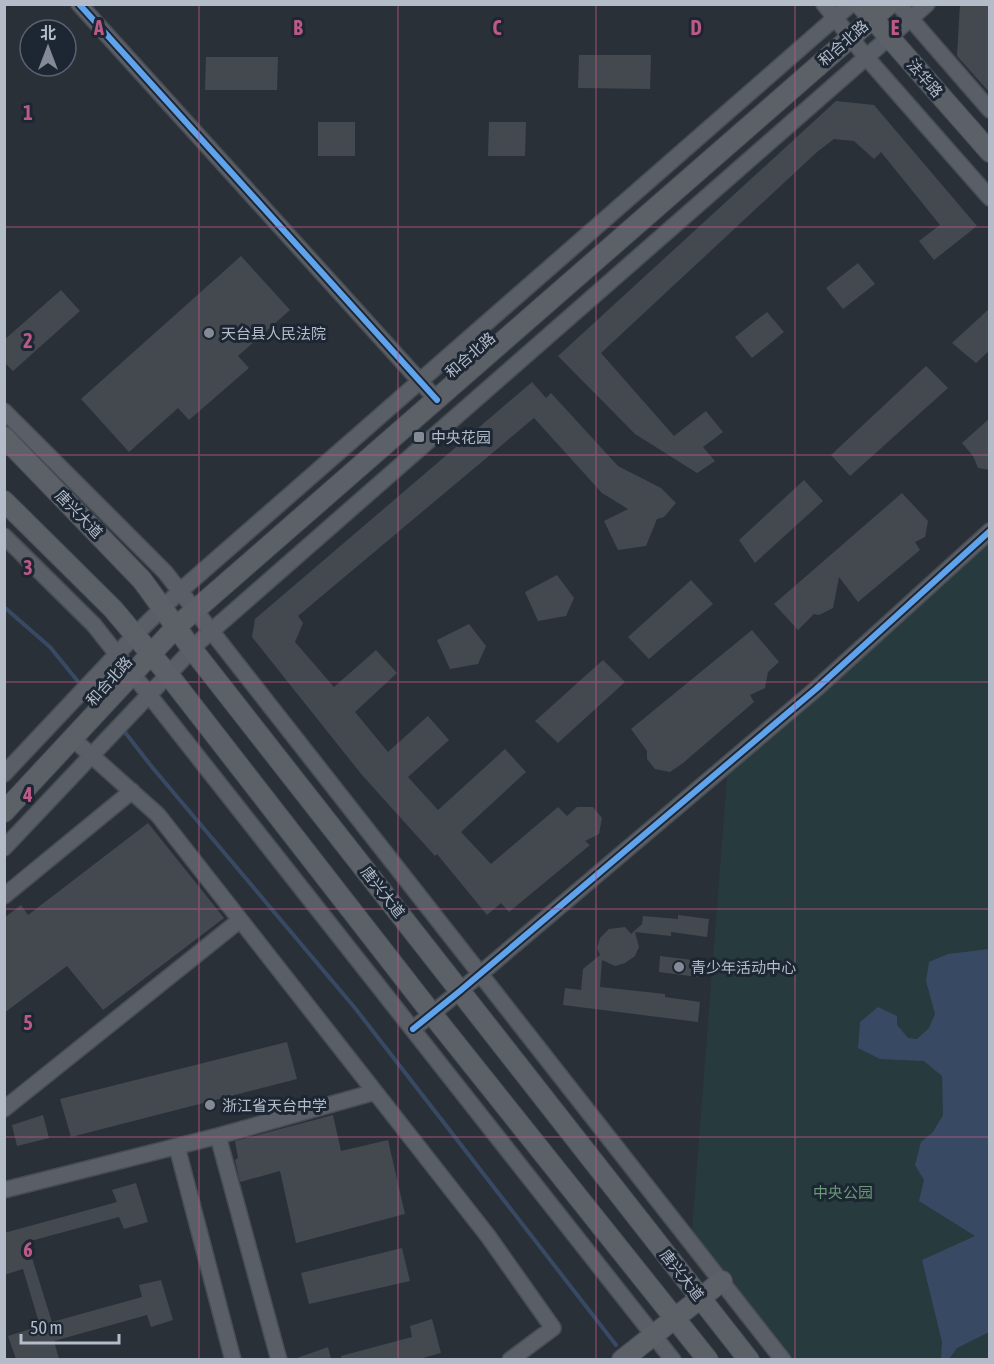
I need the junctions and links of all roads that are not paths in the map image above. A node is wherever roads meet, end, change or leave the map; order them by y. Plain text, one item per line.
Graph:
1 (79, 4) edge
2 (824, 4) edge
3 (851, 4) edge
4 (889, 4) edge
5 (898, 4) edge
6 (927, 4) edge
7 (866, 11) edge
8 (836, 18) junction
9 (911, 19) junction
10 (850, 36) junction
11 (890, 36) junction
12 (866, 57) junction
13 (990, 110) edge
14 (990, 152) edge
15 (990, 198) edge
16 (420, 382) junction
17 (437, 400) junction
18 (4, 411) edge
19 (4, 437) edge
20 (4, 501) edge
21 (990, 531) edge
22 (4, 536) edge
23 (180, 591) junction
24 (163, 608) junction
25 (195, 610) junction
26 (177, 626) junction
27 (211, 630) junction
28 (135, 635) junction
29 (192, 649) junction
30 (150, 653) junction
31 (117, 654) junction
32 (132, 674) junction
33 (167, 674) junction
34 (148, 694) junction
35 (73, 739) junction
36 (90, 755) junction
37 (4, 774) edge
38 (132, 791) junction
39 (4, 812) edge
40 (4, 848) edge
41 (4, 896) edge
42 (240, 920) junction
43 (481, 974) junction
44 (460, 992) junction
45 (432, 1014) junction
46 (413, 1029) junction
47 (375, 1092) junction
48 (4, 1109) edge
49 (218, 1136) junction
50 (177, 1147) junction
51 (4, 1190) edge
52 (722, 1281) junction
53 (700, 1298) junction
54 (675, 1318) junction
55 (654, 1335) junction
56 (233, 1359) edge
57 (279, 1359) edge
58 (510, 1359) edge
59 (622, 1359) edge
60 (673, 1359) edge
61 (708, 1359) edge
62 (749, 1359) edge
63 (783, 1359) edge

1 - 16 street
2 - 8 street
3 - 8 street
4 - 7 main road, 和合北路
5 - 9 street
6 - 9 street
7 - 10 main road, 和合北路
7 - 11 main road, 法华路
8 - 10 street
8 - 16 street
9 - 11 street
9 - 13 street
10 - 12 street
10 - 17 main road, 和合北路
11 - 12 street
11 - 14 main road, 法华路
12 - 15 street
12 - 27 street
16 - 17 street
16 - 23 street
17 - 25 main road, 和合北路
18 - 23 street
19 - 24 main road, 唐兴大道
20 - 28 main road
21 - 43 street
22 - 31 street
23 - 24 street
23 - 25 street
24 - 26 main road, 唐兴大道
24 - 28 street
25 - 26 main road, 和合北路
25 - 27 street
26 - 29 main road, 唐兴大道
26 - 30 main road, 和合北路
27 - 29 street
27 - 43 street
28 - 30 main road
28 - 31 street
29 - 33 street
29 - 44 main road, 唐兴大道
30 - 32 main road, 和合北路
30 - 33 main road
31 - 32 street
31 - 37 street
32 - 34 street
32 - 35 main road, 和合北路
33 - 34 street
33 - 45 main road
34 - 36 street
34 - 46 street
35 - 36 street
35 - 39 main road, 和合北路
36 - 38 street
36 - 40 street
38 - 41 street
38 - 42 street
42 - 47 street
42 - 48 street
43 - 44 street
43 - 52 street
44 - 45 street
44 - 53 main road, 唐兴大道
45 - 46 street
45 - 54 main road
46 - 55 street
47 - 49 street
47 - 58 street
49 - 50 street
49 - 57 street
50 - 51 street
50 - 56 street
52 - 53 main road
52 - 63 street
53 - 54 main road
53 - 62 main road, 唐兴大道
54 - 55 main road
54 - 61 main road
55 - 59 main road
55 - 60 street

